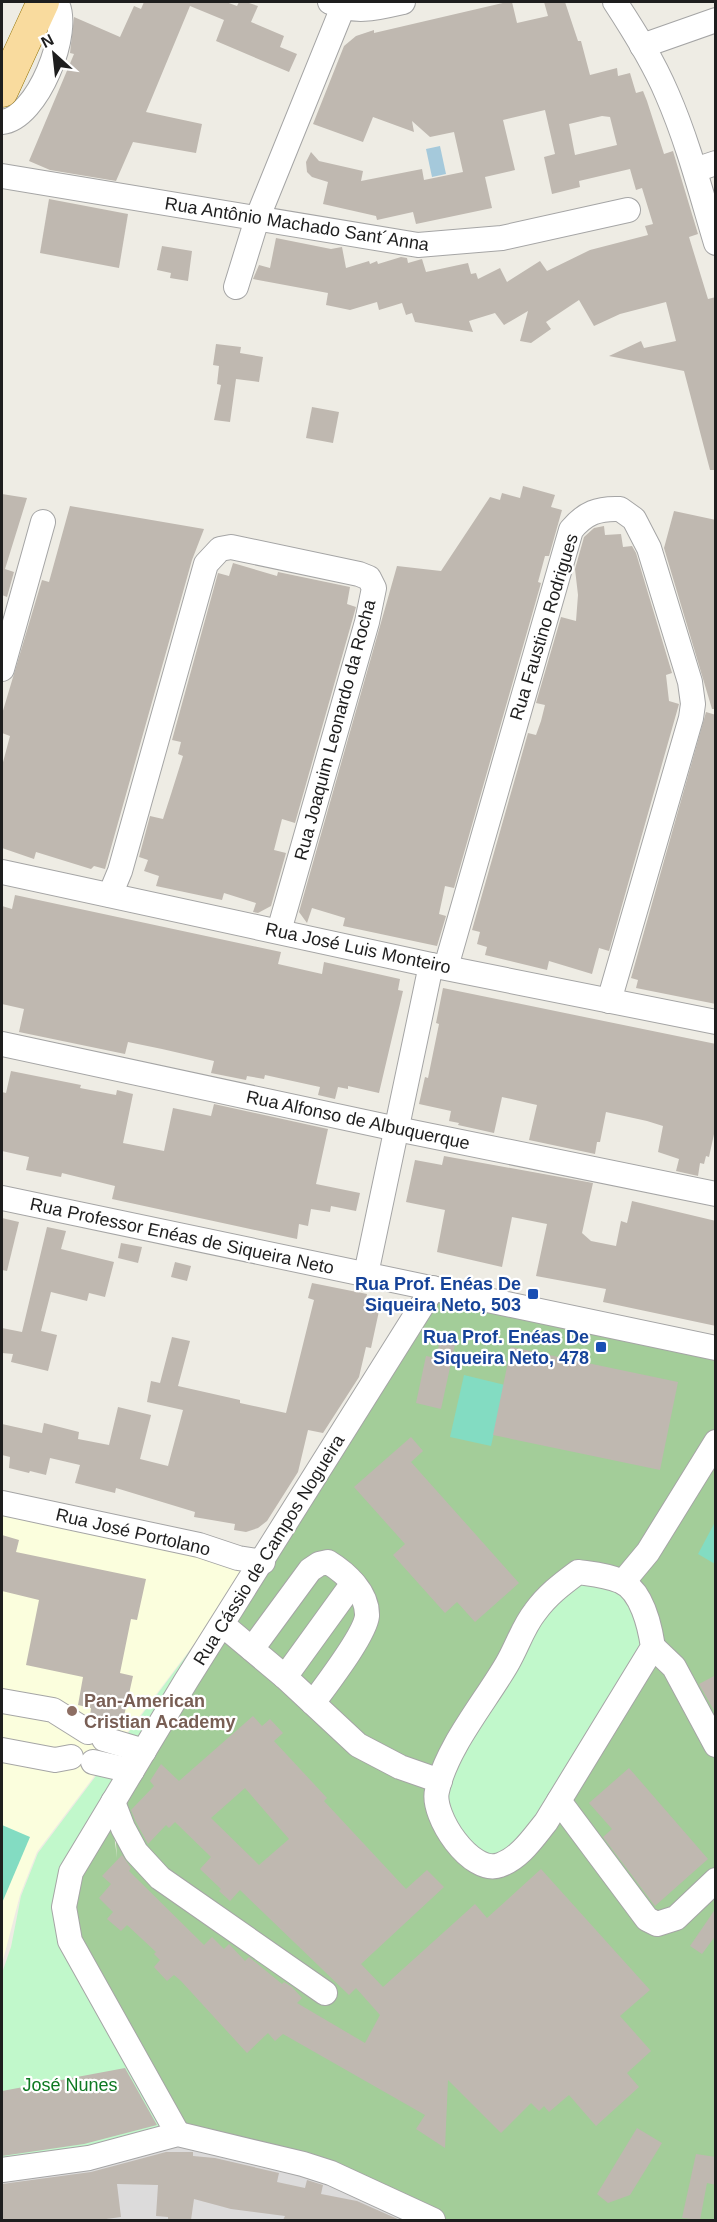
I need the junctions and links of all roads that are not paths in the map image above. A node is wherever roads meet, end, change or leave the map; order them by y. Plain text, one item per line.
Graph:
1 (43, 2) edge
2 (56, 2) edge
3 (403, 2) edge
4 (615, 2) edge
5 (338, 4) edge
6 (716, 20) edge
7 (642, 46) junction
8 (5, 76) edge
9 (2, 122) edge
10 (705, 166) edge
11 (2, 176) edge
12 (628, 210) dead end
13 (257, 219) junction
14 (716, 243) edge
15 (236, 287) dead end
16 (43, 522) dead end
17 (2, 669) edge
18 (2, 872) edge
19 (110, 895) junction
20 (279, 931) junction
21 (438, 966) junction
22 (609, 1001) junction
23 (716, 1022) edge
24 (2, 1044) edge
25 (397, 1129) junction
26 (716, 1194) edge
27 (2, 1198) edge
28 (366, 1274) junction
29 (433, 1288) junction
30 (716, 1348) edge
31 (716, 1442) edge
32 (2, 1503) edge
33 (263, 1562) junction
34 (624, 1582) junction
35 (353, 1583) junction
36 (223, 1625) junction
37 (653, 1647) junction
38 (252, 1649) junction
39 (285, 1677) junction
40 (2, 1701) edge
41 (313, 1703) junction
42 (92, 1733) junction
43 (716, 1745) edge
44 (2, 1750) edge
45 (77, 1759) junction
46 (138, 1761) junction
47 (440, 1781) junction
48 (559, 1801) junction
49 (113, 1802) junction
50 (716, 1880) edge
51 (325, 1994) dead end
52 (178, 2134) junction
53 (2, 2170) edge
54 (433, 2220) edge

1 - 8 main road
2 - 9 street
3 - 5 street
4 - 7 street
5 - 13 street
6 - 7 street
7 - 10 street
10 - 14 street
11 - 13 street, Rua Antônio Machado Sant´Anna
12 - 13 street, Rua Antônio Machado Sant´Anna
13 - 15 street
16 - 17 street
18 - 19 street, Rua José Luis Monteiro
19 - 20 street, Rua José Luis Monteiro
19 - 20 street, Rua Joaquim Leonardo da Rocha
20 - 21 street, Rua José Luis Monteiro
21 - 22 street, Rua José Luis Monteiro
21 - 22 street, Rua Faustino Rodrigues
21 - 25 street, Rua Faustino Rodrigues
22 - 23 street, Rua José Luis Monteiro
24 - 25 street, Rua Alfonso de Albuquerque
25 - 26 street, Rua Alfonso de Albuquerque
25 - 28 street, Rua Faustino Rodrigues
27 - 28 street, Rua Professor Enéas de Siqueira Neto
28 - 29 street, Rua Professor Enéas de Siqueira Neto
29 - 30 street, Rua Professor Enéas de Siqueira Neto
29 - 33 street, Rua Cássio de Campos Nogueira
31 - 34 street
32 - 33 street, Rua José Portolano
33 - 36 street, Rua Cássio de Campos Nogueira
34 - 37 street
34 - 47 street
35 - 38 street
35 - 39 street
35 - 41 street
36 - 38 street
36 - 46 street, Rua Cássio de Campos Nogueira
37 - 43 street
37 - 48 street
38 - 39 street
39 - 41 street
40 - 42 street
41 - 47 street
42 - 45 street
42 - 46 street
44 - 45 street
45 - 46 street
46 - 49 street, Rua Cássio de Campos Nogueira
47 - 48 street
48 - 50 street
49 - 51 street
49 - 52 street, Rua Cássio de Campos Nogueira
52 - 53 street
52 - 54 street

